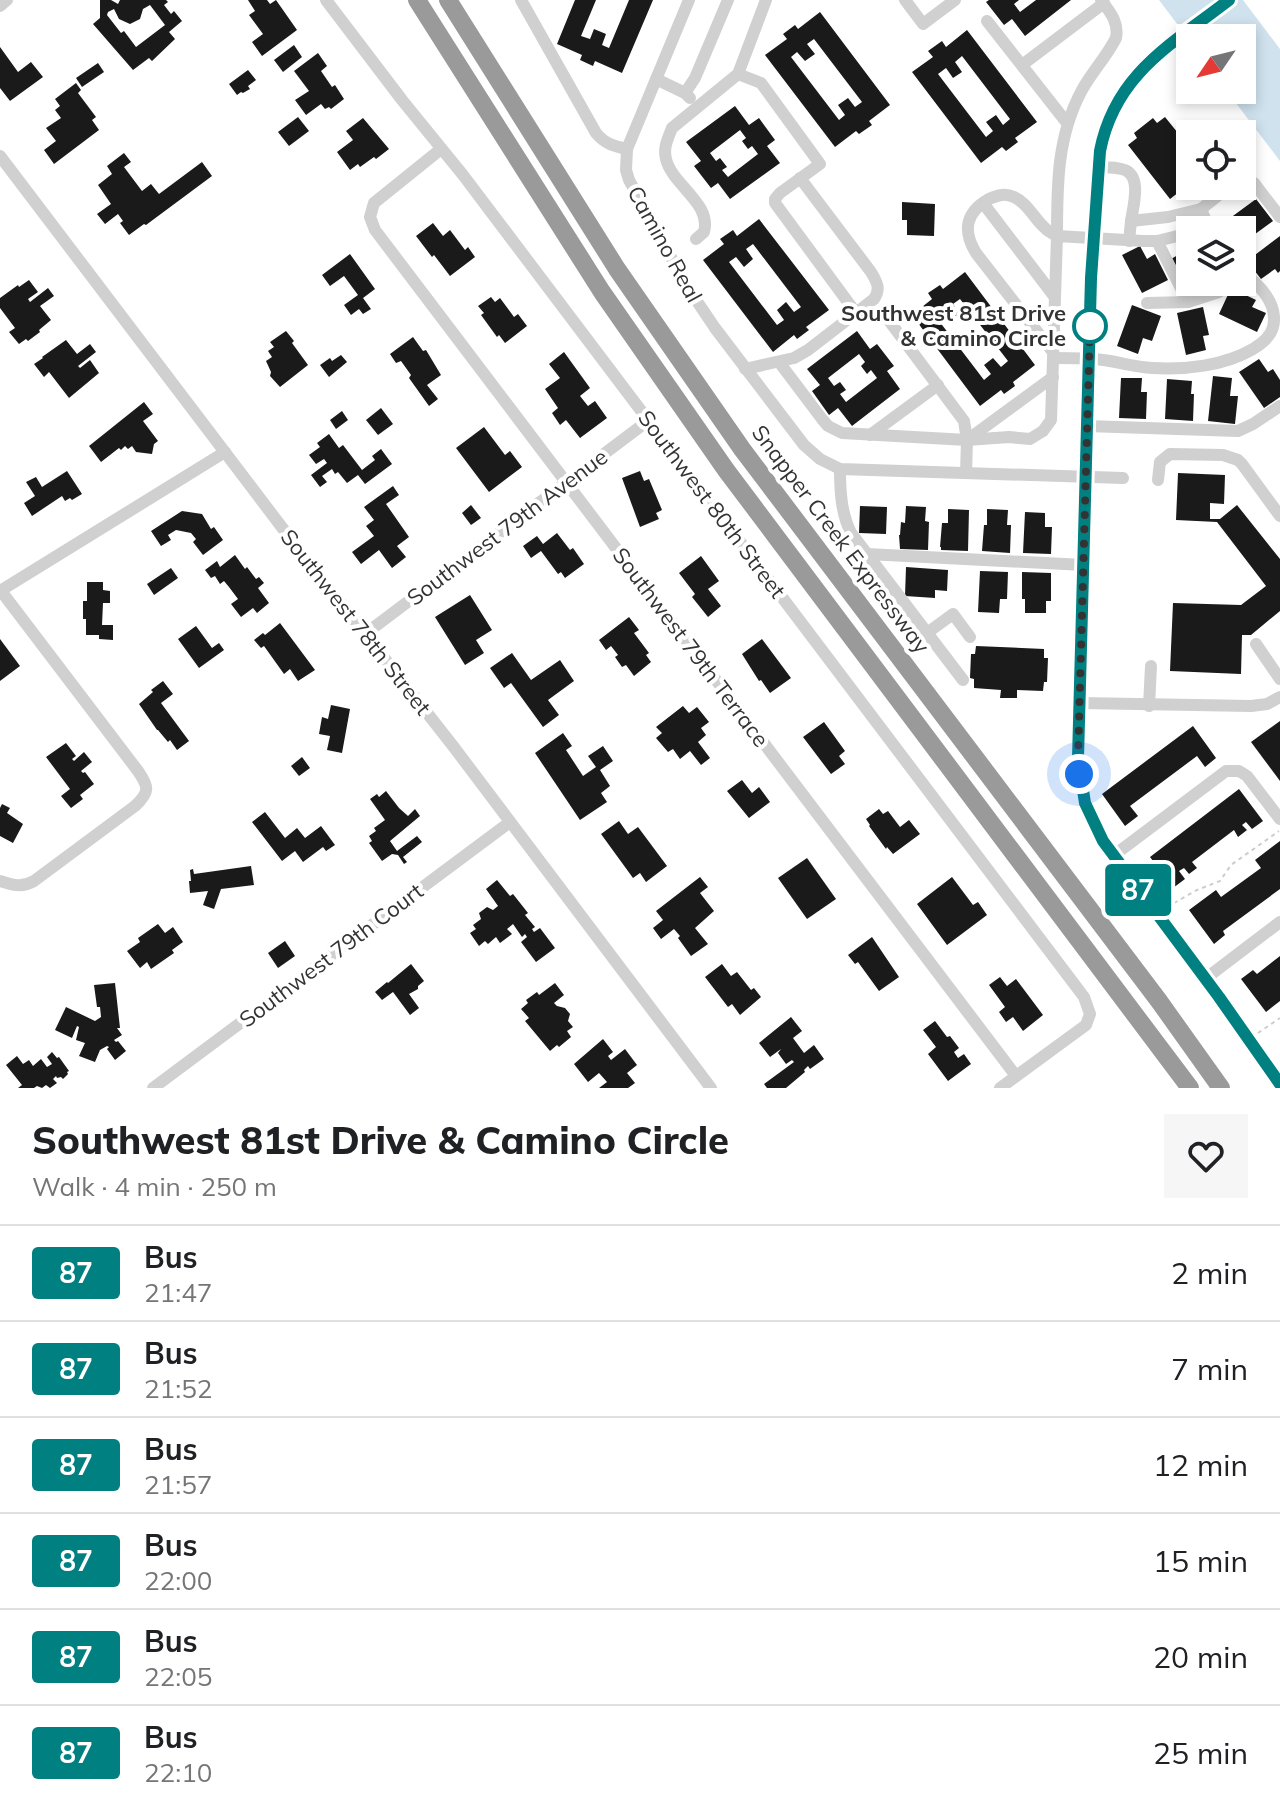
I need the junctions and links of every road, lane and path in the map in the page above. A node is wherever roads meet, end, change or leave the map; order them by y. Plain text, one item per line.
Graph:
1 (7, 0) edge
2 (326, 0) edge
3 (417, 0) edge
4 (448, 0) edge
5 (521, 0) edge
6 (689, 0) edge
7 (728, 0) edge
8 (766, 0) edge
9 (905, 0) edge
10 (955, 0) edge
11 (1229, 0) edge
12 (1102, 2) edge
13 (0, 6) edge
14 (987, 21) dead end
15 (1022, 65) junction
16 (738, 74) junction
17 (656, 79) junction
18 (685, 93) junction
19 (697, 106) junction
20 (1067, 123) junction
21 (441, 149) junction
22 (627, 149) junction
23 (0, 156) edge
24 (1097, 167) junction
25 (800, 178) junction
26 (1256, 186) edge
27 (1212, 200) edge
28 (983, 203) junction
29 (1201, 209) junction
30 (1203, 216) edge
31 (1280, 217) edge
32 (1131, 221) junction
33 (1057, 236) junction
34 (1176, 236) edge
35 (1093, 237) junction
36 (696, 239) dead end
37 (1129, 241) junction
38 (1157, 241) junction
39 (1256, 281) edge
40 (1054, 296) junction
41 (1207, 296) edge
42 (1188, 302) junction
43 (1147, 303) dead end
44 (856, 313) junction
45 (887, 318) dead end
46 (1054, 355) junction
47 (1089, 359) junction
48 (779, 362) junction
49 (745, 369) junction
50 (1053, 377) junction
51 (938, 385) junction
52 (1280, 406) edge
53 (649, 420) junction
54 (1086, 426) junction
55 (870, 435) junction
56 (967, 440) junction
57 (225, 452) junction
58 (840, 469) junction
59 (966, 473) junction
60 (1085, 478) junction
61 (1123, 478) dead end
62 (1158, 480) dead end
63 (566, 482) junction
64 (1280, 516) edge
65 (867, 554) junction
66 (1084, 565) junction
67 (0, 591) edge
68 (927, 633) junction
69 (365, 634) junction
70 (970, 637) dead end
71 (1256, 644) dead end
72 (1151, 666) dead end
73 (1280, 679) edge
74 (963, 680) dead end
75 (1280, 697) edge
76 (1080, 703) junction
77 (1149, 706) junction
78 (1280, 819) edge
79 (510, 822) junction
80 (1280, 830) edge
81 (1113, 856) junction
82 (0, 881) edge
83 (1165, 909) dead end
84 (1280, 922) edge
85 (1205, 979) junction
86 (1280, 1018) edge
87 (1256, 1034) dead end
88 (1016, 1076) junction
89 (1280, 1084) edge
90 (153, 1088) edge
91 (711, 1088) edge
92 (1000, 1088) edge
93 (1190, 1088) edge
94 (1221, 1088) edge

1 - 13 street
2 - 21 street, Southwest 80th Street
3 - 93 highway
4 - 94 highway, Snapper Creek Expressway
5 - 22 street
6 - 17 street
7 - 18 street
8 - 16 street
9 - 10 street
11 - 24 street
12 - 15 street
12 - 20 street
14 - 15 street
15 - 20 street
16 - 19 street
16 - 25 street
17 - 18 street
17 - 22 street
18 - 19 street
19 - 36 street
20 - 33 street
21 - 53 street, Southwest 80th Street
21 - 63 street, Southwest 79th Terrace
22 - 49 street, Camino Real
23 - 57 street, Southwest 78th Street
24 - 32 street
24 - 35 street
25 - 44 street
25 - 44 street
26 - 31 street
27 - 29 street
28 - 33 street
28 - 40 street
28 - 46 street
29 - 30 street
29 - 32 street
32 - 37 street
33 - 35 street
33 - 40 street
34 - 38 street
35 - 37 street
35 - 47 street
37 - 38 street
38 - 42 street
39 - 47 street
40 - 46 street
41 - 42 street
42 - 43 street
44 - 48 street
45 - 51 street
46 - 47 street
46 - 50 street
47 - 54 street
48 - 49 street
48 - 55 street
49 - 58 street, Camino Real
50 - 56 street
50 - 56 street
51 - 55 street
51 - 56 street
52 - 54 street
53 - 63 street, Southwest 79th Avenue
53 - 88 street, Southwest 80th Street
54 - 60 street
55 - 56 street
56 - 59 street
57 - 67 street
57 - 69 street, Southwest 78th Street
58 - 59 street
58 - 65 street
59 - 60 street
60 - 61 street
60 - 66 street
62 - 64 street
63 - 69 street, Southwest 79th Avenue
63 - 88 street, Southwest 79th Terrace
65 - 66 street
65 - 68 street
66 - 76 street
67 - 82 street
68 - 70 street
68 - 74 street
69 - 79 street, Southwest 78th Street
71 - 73 street
72 - 77 street
75 - 77 street
76 - 77 street
76 - 81 street
78 - 81 street
79 - 90 street, Southwest 79th Court
79 - 91 street, Southwest 78th Street
80 - 83 path
81 - 85 street
84 - 85 street
85 - 89 street
86 - 87 path
88 - 92 street

